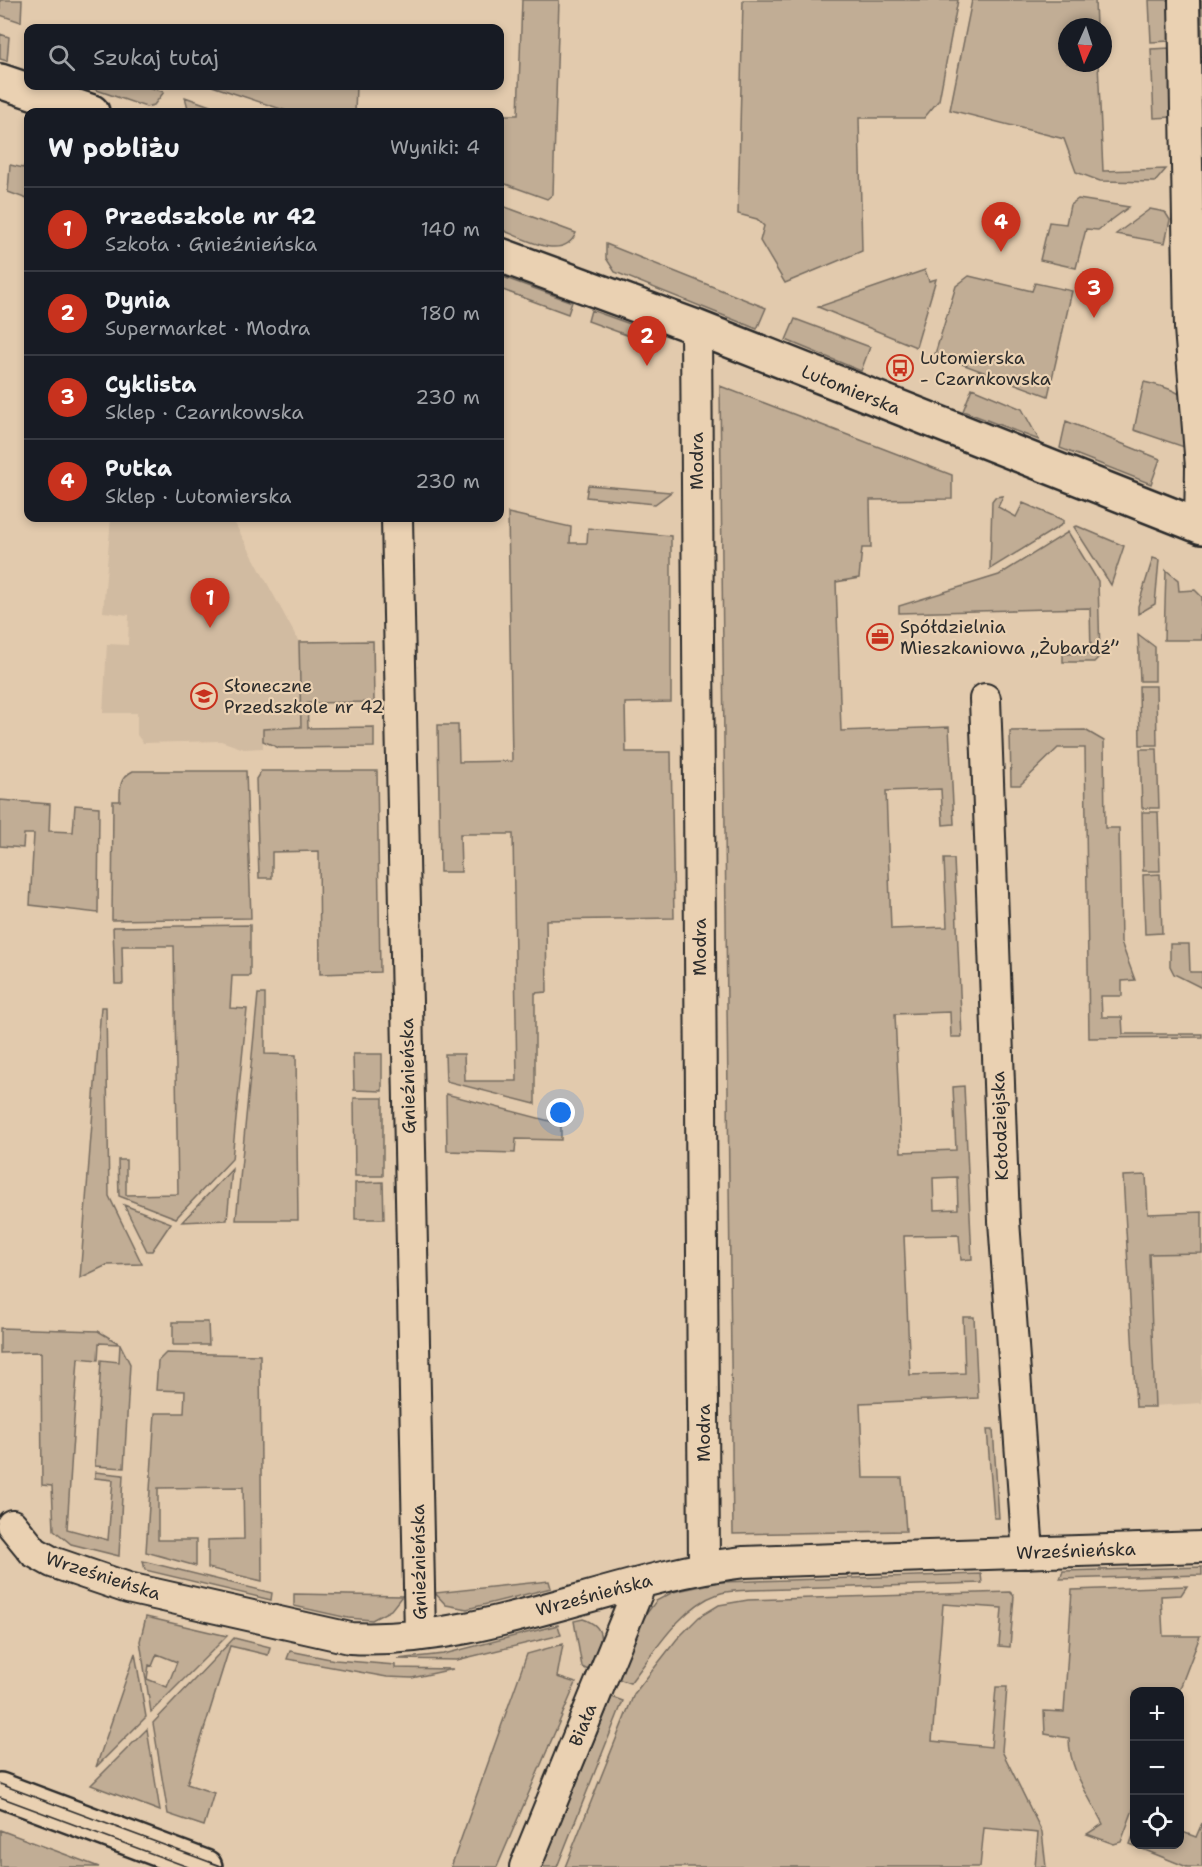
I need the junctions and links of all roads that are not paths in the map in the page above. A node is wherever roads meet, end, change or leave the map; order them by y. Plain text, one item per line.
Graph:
1 (1184, 0) edge
2 (0, 81) edge
3 (24, 89) edge
4 (27, 90) edge
5 (80, 108) edge
6 (504, 256) edge
7 (696, 327) junction
8 (397, 522) edge
9 (1201, 526) edge
10 (985, 699) dead end
11 (12, 1525) dead end
12 (1202, 1547) edge
13 (1028, 1552) junction
14 (704, 1566) junction
15 (641, 1583) junction
16 (420, 1635) junction
17 (0, 1790) edge
18 (206, 1867) edge
19 (525, 1867) edge

1 - 9 street
2 - 3 main road
4 - 5 main road
6 - 7 main road, Lutomierska
7 - 9 main road, Lutomierska
7 - 14 street, Modra
8 - 16 street, Gnieźnieńska
10 - 13 street, Kołodziejska
11 - 16 street, Wrześnieńska
12 - 13 street, Wrześnieńska
13 - 14 street, Wrześnieńska
14 - 15 street, Wrześnieńska
15 - 16 street, Wrześnieńska
15 - 19 street, Biała
17 - 18 main road

